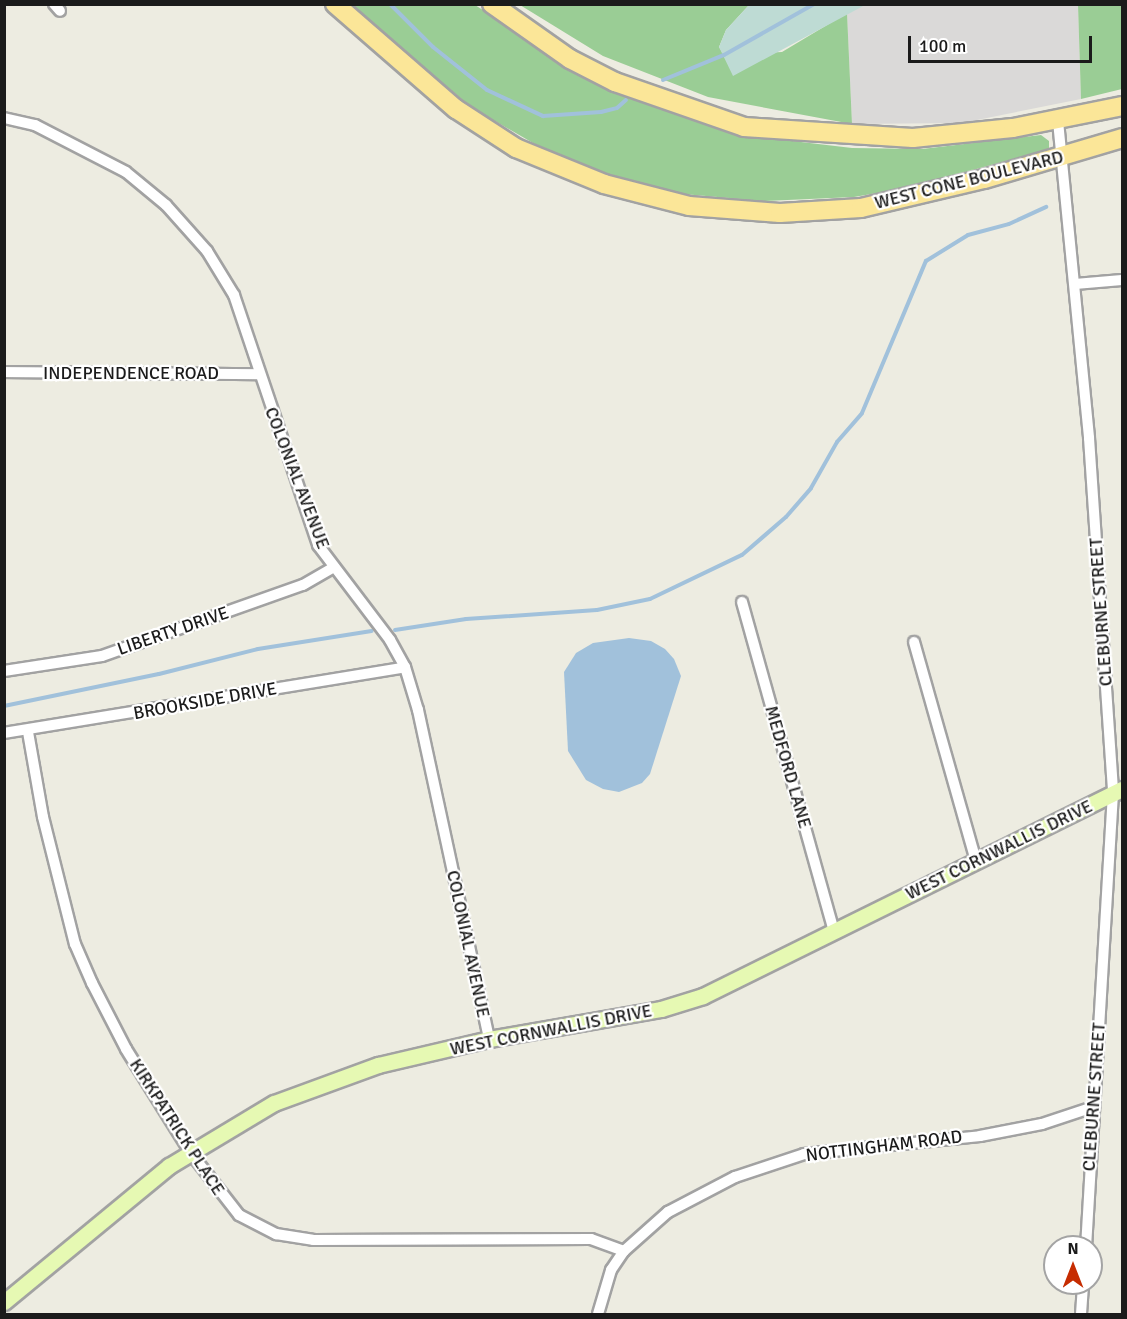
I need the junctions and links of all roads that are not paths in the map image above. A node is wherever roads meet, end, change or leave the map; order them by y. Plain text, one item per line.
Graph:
1 (335, 4) edge
2 (492, 4) edge
3 (1122, 106) edge
4 (4, 118) edge
5 (1058, 121) junction
6 (1122, 138) edge
7 (1062, 157) junction
8 (1122, 280) edge
9 (1076, 284) junction
10 (4, 372) edge
11 (258, 374) junction
12 (334, 567) junction
13 (742, 602) dead end
14 (914, 642) dead end
15 (405, 668) junction
16 (4, 671) edge
17 (28, 732) junction
18 (4, 734) edge
19 (1118, 791) edge
20 (976, 861) junction
21 (834, 931) junction
22 (489, 1039) junction
23 (1093, 1107) junction
24 (190, 1152) junction
25 (1087, 1235) edge
26 (624, 1251) junction
27 (1082, 1295) edge
28 (4, 1302) edge
29 (598, 1314) edge
30 (1081, 1314) edge

1 - 7 main road, WEST CONE BOULEVARD
2 - 5 main road, WEST CONE BOULEVARD
3 - 5 main road, WEST CONE BOULEVARD
4 - 11 street, COLONIAL AVENUE
5 - 7 street, CLEBURNE STREET
6 - 7 main road, WEST CONE BOULEVARD
7 - 9 street, CLEBURNE STREET
8 - 9 street
9 - 19 street, CLEBURNE STREET
10 - 11 street, INDEPENDENCE ROAD
11 - 12 street, COLONIAL AVENUE
12 - 15 street, COLONIAL AVENUE
12 - 16 street, LIBERTY DRIVE
13 - 21 street, MEDFORD LANE
14 - 20 street
15 - 17 street, BROOKSIDE DRIVE
15 - 22 street, COLONIAL AVENUE
17 - 18 street, BROOKSIDE DRIVE
17 - 24 street, KIRKPATRICK PLACE
19 - 20 street, WEST CORNWALLIS DRIVE
19 - 23 street, CLEBURNE STREET
20 - 21 street, WEST CORNWALLIS DRIVE
21 - 22 street, WEST CORNWALLIS DRIVE
22 - 24 street, WEST CORNWALLIS DRIVE
23 - 25 street, CLEBURNE STREET
23 - 26 street, NOTTINGHAM ROAD
24 - 26 street, KIRKPATRICK PLACE
24 - 28 street, WEST CORNWALLIS DRIVE
26 - 29 street, NOTTINGHAM ROAD
27 - 30 street

